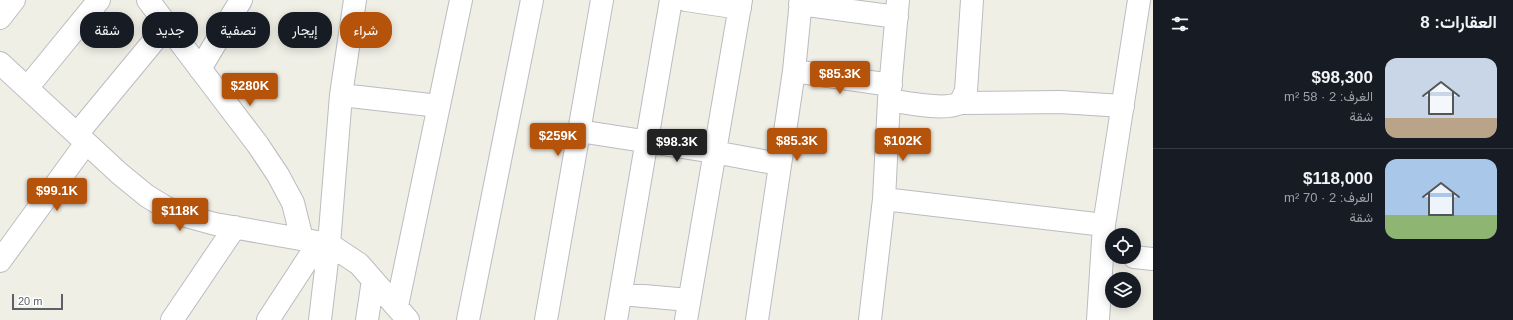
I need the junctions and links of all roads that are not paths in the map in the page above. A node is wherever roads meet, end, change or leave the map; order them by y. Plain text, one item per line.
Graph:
1 (14, 0) edge
2 (99, 0) edge
3 (148, 0) edge
4 (241, 0) edge
5 (355, 0) edge
6 (461, 0) edge
7 (532, 0) edge
8 (602, 0) edge
9 (671, 0) edge
10 (686, 0) edge
11 (972, 0) edge
12 (1139, 0) edge
13 (801, 2) edge
14 (740, 4) edge
15 (898, 9) edge
16 (157, 12) edge
17 (0, 18) edge
18 (150, 48) edge
19 (185, 48) edge
20 (0, 63) edge
21 (200, 68) junction
22 (794, 71) junction
23 (27, 88) junction
24 (890, 93) junction
25 (341, 95) junction
26 (960, 103) junction
27 (439, 106) junction
28 (1122, 106) junction
29 (580, 131) junction
30 (81, 139) junction
31 (647, 141) junction
32 (714, 152) junction
33 (780, 164) junction
34 (884, 199) junction
35 (1104, 225) junction
36 (235, 227) junction
37 (1105, 234) edge
38 (317, 242) junction
39 (1141, 258) edge
40 (1153, 259) edge
41 (0, 261) edge
42 (1106, 264) edge
43 (373, 280) junction
44 (621, 294) junction
45 (688, 310) edge
46 (403, 313) edge
47 (172, 320) edge
48 (268, 320) edge
49 (320, 320) edge
50 (367, 320) edge
51 (468, 320) edge
52 (546, 320) edge
53 (616, 320) edge
54 (757, 320) edge
55 (870, 320) edge
56 (1098, 320) edge

1 - 17 street
2 - 23 street
3 - 16 street
4 - 21 street
5 - 25 street
6 - 27 street
7 - 51 street
8 - 29 street
9 - 31 street
10 - 14 street
11 - 26 street
12 - 28 street
13 - 15 street
13 - 22 street
14 - 32 street
15 - 24 street
18 - 30 street
19 - 21 street
20 - 23 street
21 - 38 street
22 - 24 street
22 - 33 street
23 - 30 street
24 - 26 street
24 - 34 street
25 - 27 street
25 - 38 street
26 - 28 street
27 - 46 street
28 - 35 street
29 - 31 street
29 - 52 street
30 - 36 street
30 - 41 street
31 - 32 street
31 - 44 street
32 - 33 street
32 - 45 street
33 - 54 street
34 - 35 street
34 - 55 street
35 - 37 street
36 - 38 street
36 - 47 street
38 - 43 street
38 - 48 street
38 - 49 street
39 - 40 street
42 - 56 street
43 - 46 street
43 - 50 street
44 - 45 street
44 - 53 street

